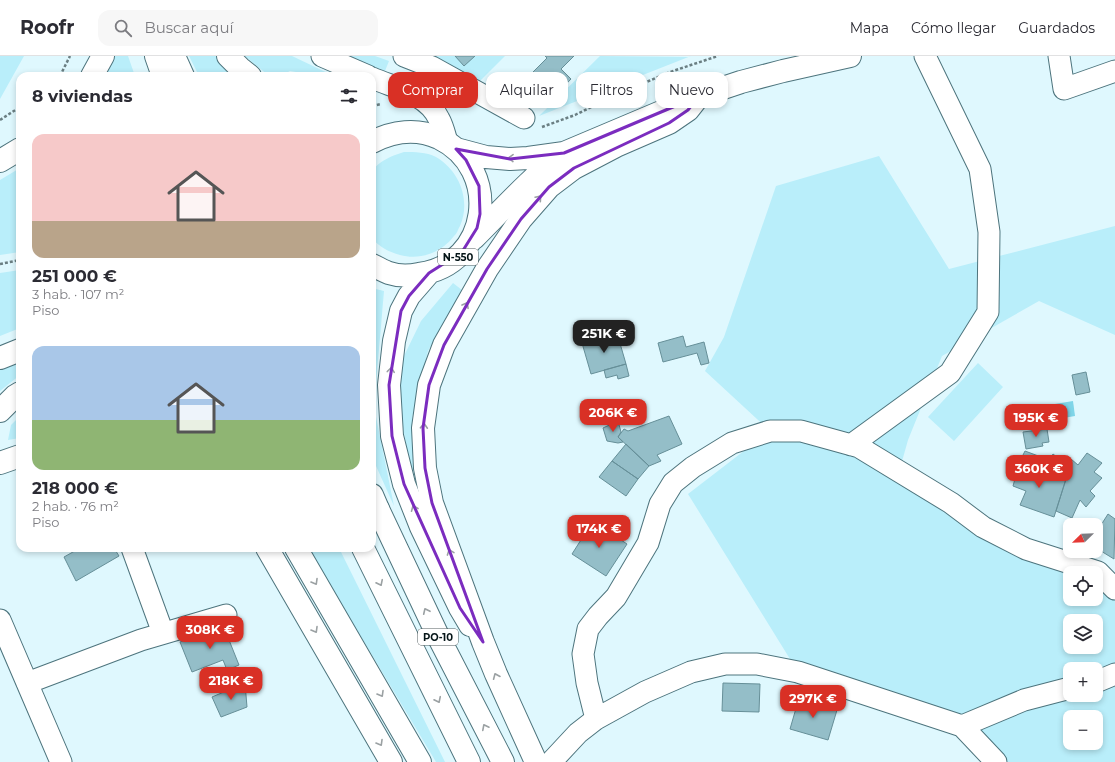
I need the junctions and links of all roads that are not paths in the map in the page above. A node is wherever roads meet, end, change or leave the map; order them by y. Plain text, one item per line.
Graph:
1 (103, 56) edge
2 (156, 56) edge
3 (174, 56) edge
4 (228, 56) edge
5 (322, 56) edge
6 (406, 56) edge
7 (925, 56) edge
8 (1059, 56) edge
9 (841, 57) edge
10 (1115, 71) edge
11 (94, 72) edge
12 (162, 72) edge
13 (181, 72) edge
14 (245, 72) edge
15 (359, 72) edge
16 (405, 72) edge
17 (376, 80) edge
18 (388, 84) edge
19 (728, 87) edge
20 (432, 108) edge
21 (671, 108) edge
22 (690, 108) edge
23 (532, 123) road end
24 (376, 138) edge
25 (452, 146) junction
26 (16, 151) edge
27 (564, 153) junction
28 (0, 161) edge
29 (470, 242) junction
30 (376, 267) edge
31 (429, 273) junction
32 (16, 352) edge
33 (0, 358) edge
34 (16, 395) edge
35 (0, 411) edge
36 (852, 445) junction
37 (16, 457) edge
38 (0, 463) edge
39 (376, 504) edge
40 (133, 552) edge
41 (269, 552) edge
42 (298, 552) edge
43 (365, 552) edge
44 (1115, 589) edge
45 (226, 615) dead end
46 (0, 620) edge
47 (163, 633) junction
48 (483, 642) junction
49 (1115, 674) edge
50 (1103, 679) edge
51 (27, 682) junction
52 (1063, 690) edge
53 (596, 719) junction
54 (962, 726) junction
55 (61, 762) edge
56 (391, 762) edge
57 (420, 762) edge
58 (469, 762) edge
59 (503, 762) edge
60 (536, 762) edge
61 (551, 762) edge
62 (996, 762) edge

1 - 11 main road
2 - 12 main road
3 - 13 main road
4 - 14 main road
5 - 15 street
6 - 16 street
6 - 23 street
7 - 36 street
8 - 10 street
9 - 19 main road, N-550
17 - 18 street
20 - 25 street
21 - 27 main road, N-550
48 -> 22 main road
24 - 25 main road, N-550
27 -> 25 main road, N-550
25 - 29 main road, N-550
26 - 28 main road
27 - 29 main road, N-550
29 - 31 main road, N-550
30 - 31 main road, N-550
48 -> 31 main road
32 - 33 main road
34 - 35 main road
36 - 44 street
36 - 53 street
37 - 38 main road
59 -> 39 main road, PO-10
40 - 47 street
41 -> 56 main road
42 -> 57 main road
43 -> 58 main road, PO-10
45 - 47 street
46 - 51 street
47 - 51 street
60 -> 48 main road
49 - 50 street
51 - 55 street
52 - 54 street
53 - 54 street
53 - 61 street
54 - 62 street

